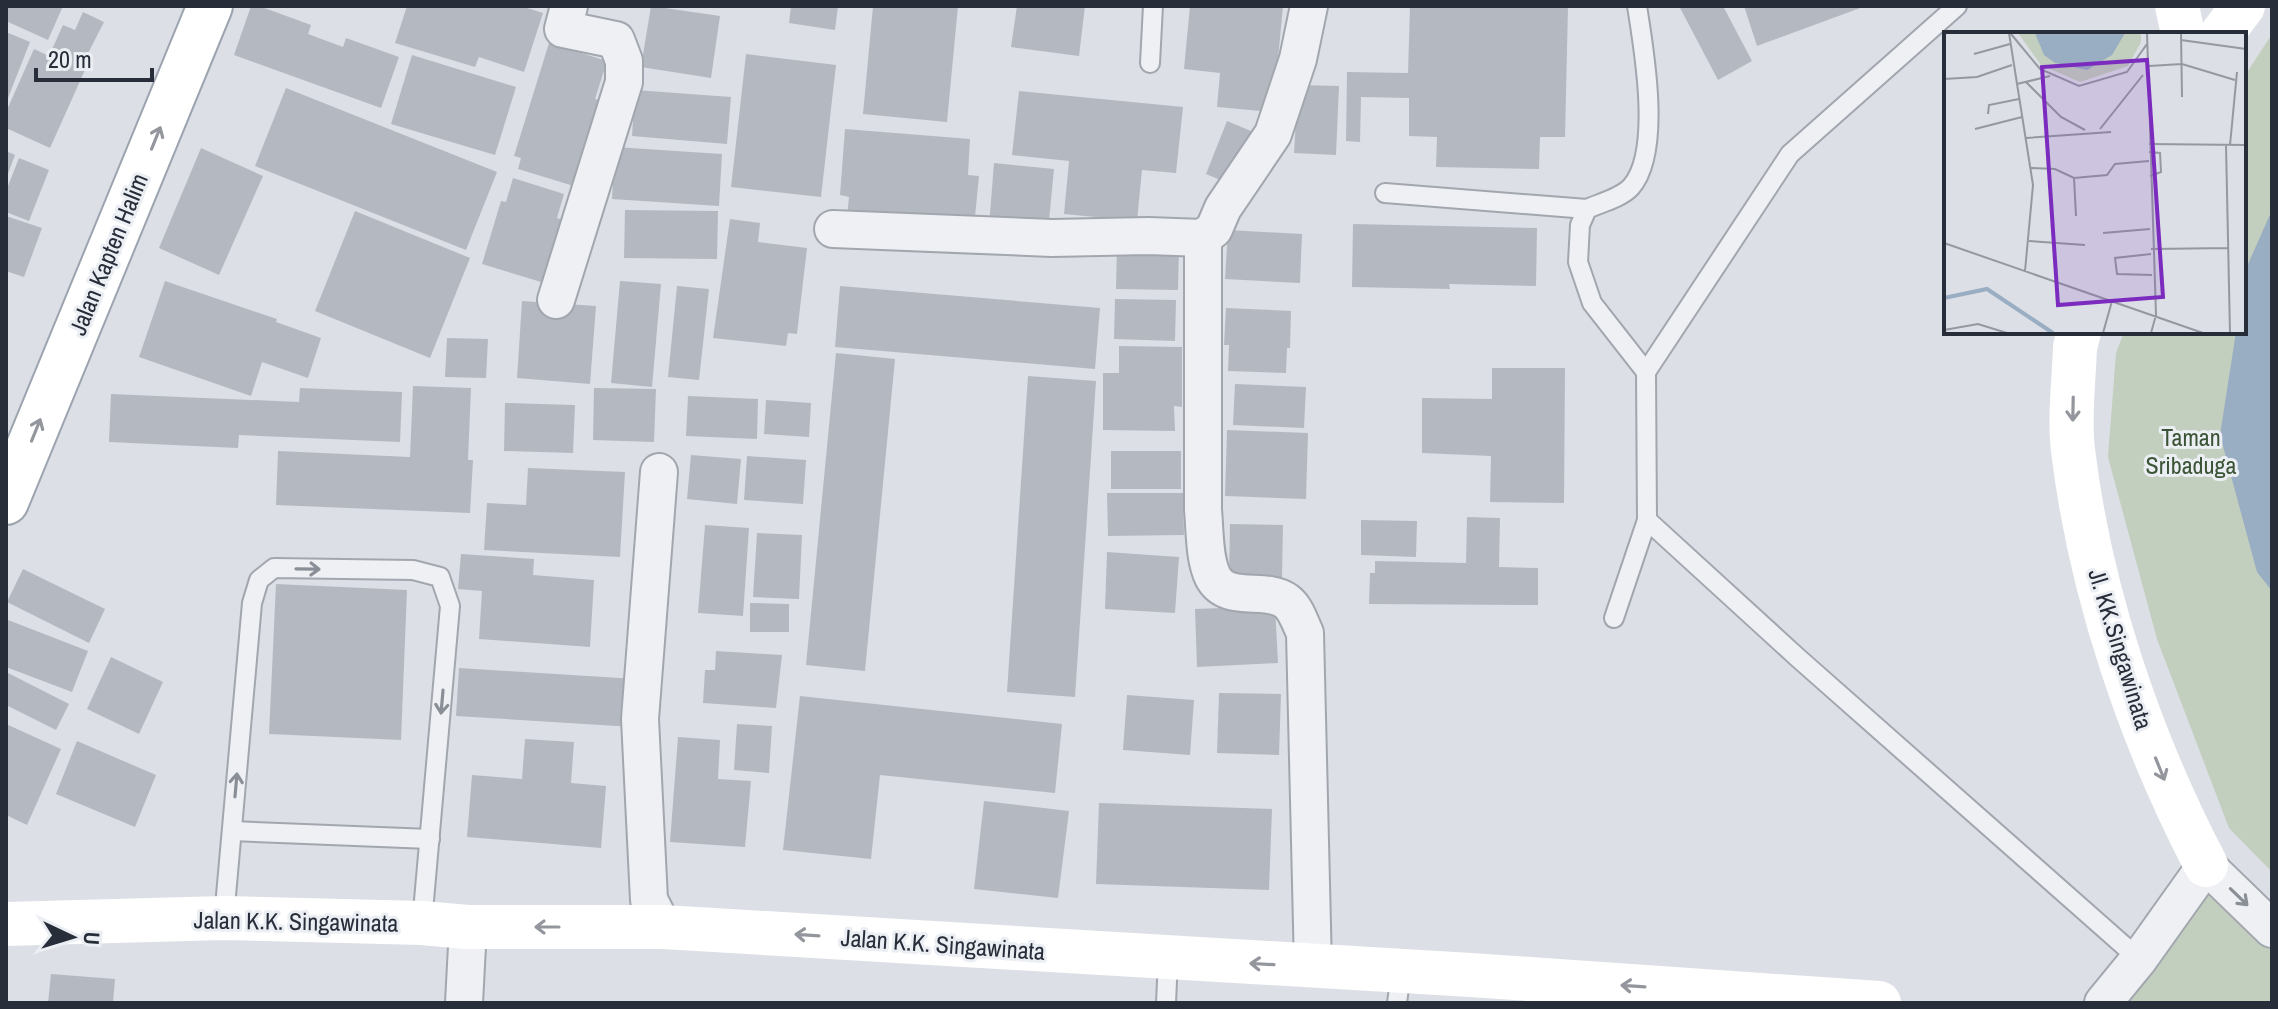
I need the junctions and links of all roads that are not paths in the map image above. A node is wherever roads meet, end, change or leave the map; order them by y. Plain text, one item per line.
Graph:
1 (210, 6) edge
2 (569, 6) edge
3 (1153, 6) edge
4 (1309, 6) edge
5 (1637, 6) edge
6 (1957, 6) edge
7 (2177, 6) edge
8 (2243, 6) edge
9 (2183, 32) edge
10 (2224, 32) edge
11 (1150, 63) dead end
12 (1385, 193) dead end
13 (1587, 209) junction
14 (833, 229) dead end
15 (1203, 238) junction
16 (556, 300) dead end
17 (2078, 334) edge
18 (1646, 372) junction
19 (659, 472) dead end
20 (6, 502) edge
21 (1647, 520) junction
22 (1614, 618) dead end
23 (232, 831) junction
24 (430, 839) junction
25 (2206, 865) junction
26 (224, 918) junction
27 (422, 923) junction
28 (6, 924) edge
29 (468, 927) junction
30 (663, 927) junction
31 (2272, 929) edge
32 (1168, 958) junction
33 (2139, 959) junction
34 (1313, 967) junction
35 (1399, 988) edge
36 (1470, 989) edge
37 (464, 1003) edge
38 (1166, 1003) edge
39 (1879, 1003) edge
40 (2103, 1003) edge

20 -> 1 street, Jalan Kapten Halim
2 - 16 street
3 - 11 lane
4 - 15 street
5 - 13 lane
6 - 18 lane
7 - 9 street
8 - 10 street
12 - 13 lane
13 - 18 lane
14 - 15 street
15 - 34 street
17 -> 25 street, Jl. KK.Singawinata
18 - 21 lane
19 - 30 street
21 - 22 lane
21 - 33 lane
23 - 24 lane
23 -> 24 lane
23 - 26 lane
24 - 27 lane
25 -> 31 street, Jl. KK.Singawinata
25 - 33 street
26 - 27 street, Jalan K.K. Singawinata
26 - 28 street, Jalan K.K. Singawinata
27 - 29 street, Jalan K.K. Singawinata
30 -> 29 street, Jalan K.K. Singawinata
29 - 37 street
32 -> 30 street, Jalan K.K. Singawinata
34 -> 32 street, Jalan K.K. Singawinata
32 - 38 lane
33 - 40 street
34 - 35 street, Jalan K.K. Singawinata
35 - 36 street, Jalan K.K. Singawinata
39 -> 36 street, Jalan K.K. Singawinata

